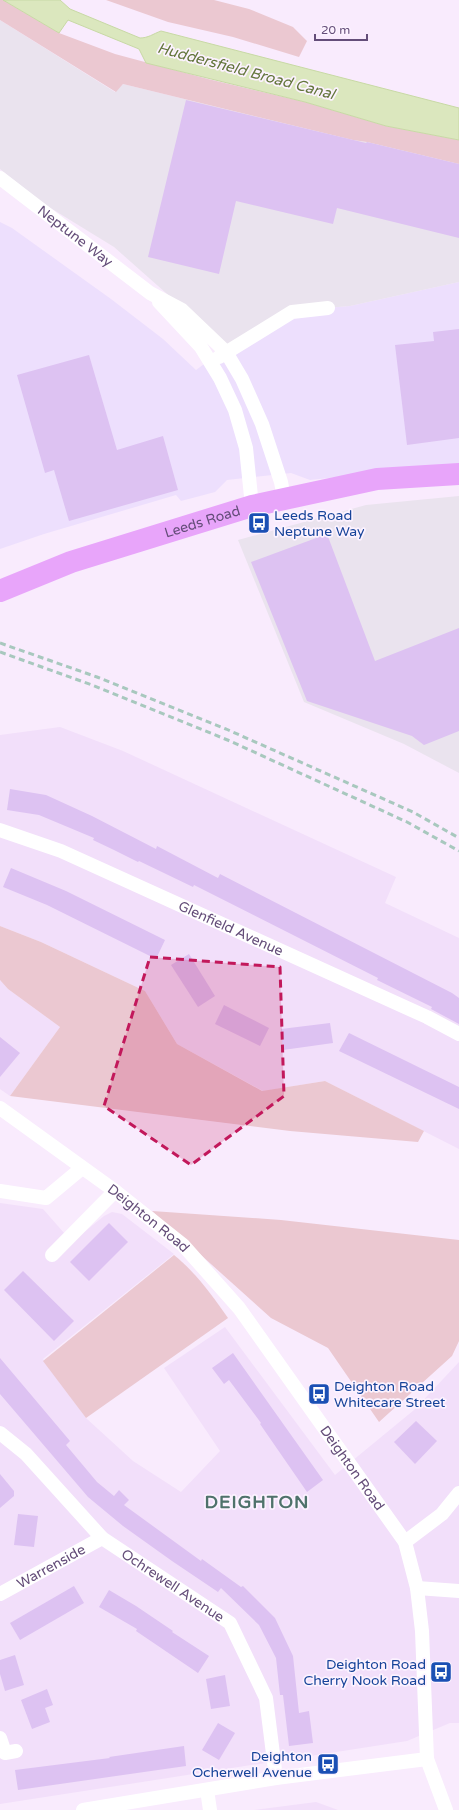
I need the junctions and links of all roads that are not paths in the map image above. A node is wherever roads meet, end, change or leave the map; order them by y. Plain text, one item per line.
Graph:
1 (0, 178) edge
2 (150, 293) junction
3 (328, 308) dead end
4 (226, 352) junction
5 (232, 403) junction
6 (459, 474) edge
7 (284, 498) junction
8 (252, 506) junction
9 (0, 591) edge
10 (0, 830) edge
11 (459, 1034) edge
12 (0, 1108) edge
13 (82, 1168) junction
14 (0, 1191) edge
15 (115, 1191) junction
16 (52, 1255) dead end
17 (0, 1433) edge
18 (459, 1493) edge
19 (102, 1538) junction
20 (405, 1542) junction
21 (417, 1588) junction
22 (459, 1591) edge
23 (0, 1594) edge
24 (0, 1738) edge
25 (16, 1751) dead end
26 (427, 1759) junction
27 (276, 1778) junction
28 (207, 1790) junction
29 (83, 1810) edge
30 (210, 1810) edge
31 (446, 1810) edge

1 - 2 street, Neptune Way
2 - 4 street, Neptune Way
2 - 5 street, Neptune Way
3 - 4 street
4 - 5 street, Neptune Way
4 - 7 street, Neptune Way
5 - 8 street, Neptune Way
6 - 7 main road, Leeds Road
7 - 8 main road, Leeds Road
8 - 9 main road, Leeds Road
10 - 11 street, Glenfield Avenue
12 - 13 street, Deighton Road
13 - 14 street
13 - 15 street, Deighton Road
15 - 16 street
15 - 20 street, Deighton Road
17 - 19 street, Ochrewell Avenue
18 - 20 street
19 - 23 street, Warrenside
19 - 27 street, Ochrewell Avenue
20 - 21 street, Deighton Road
21 - 22 street
21 - 26 street, Deighton Road
24 - 25 street
26 - 27 street
26 - 31 street, Deighton Road
27 - 28 street
28 - 29 street
28 - 30 street

